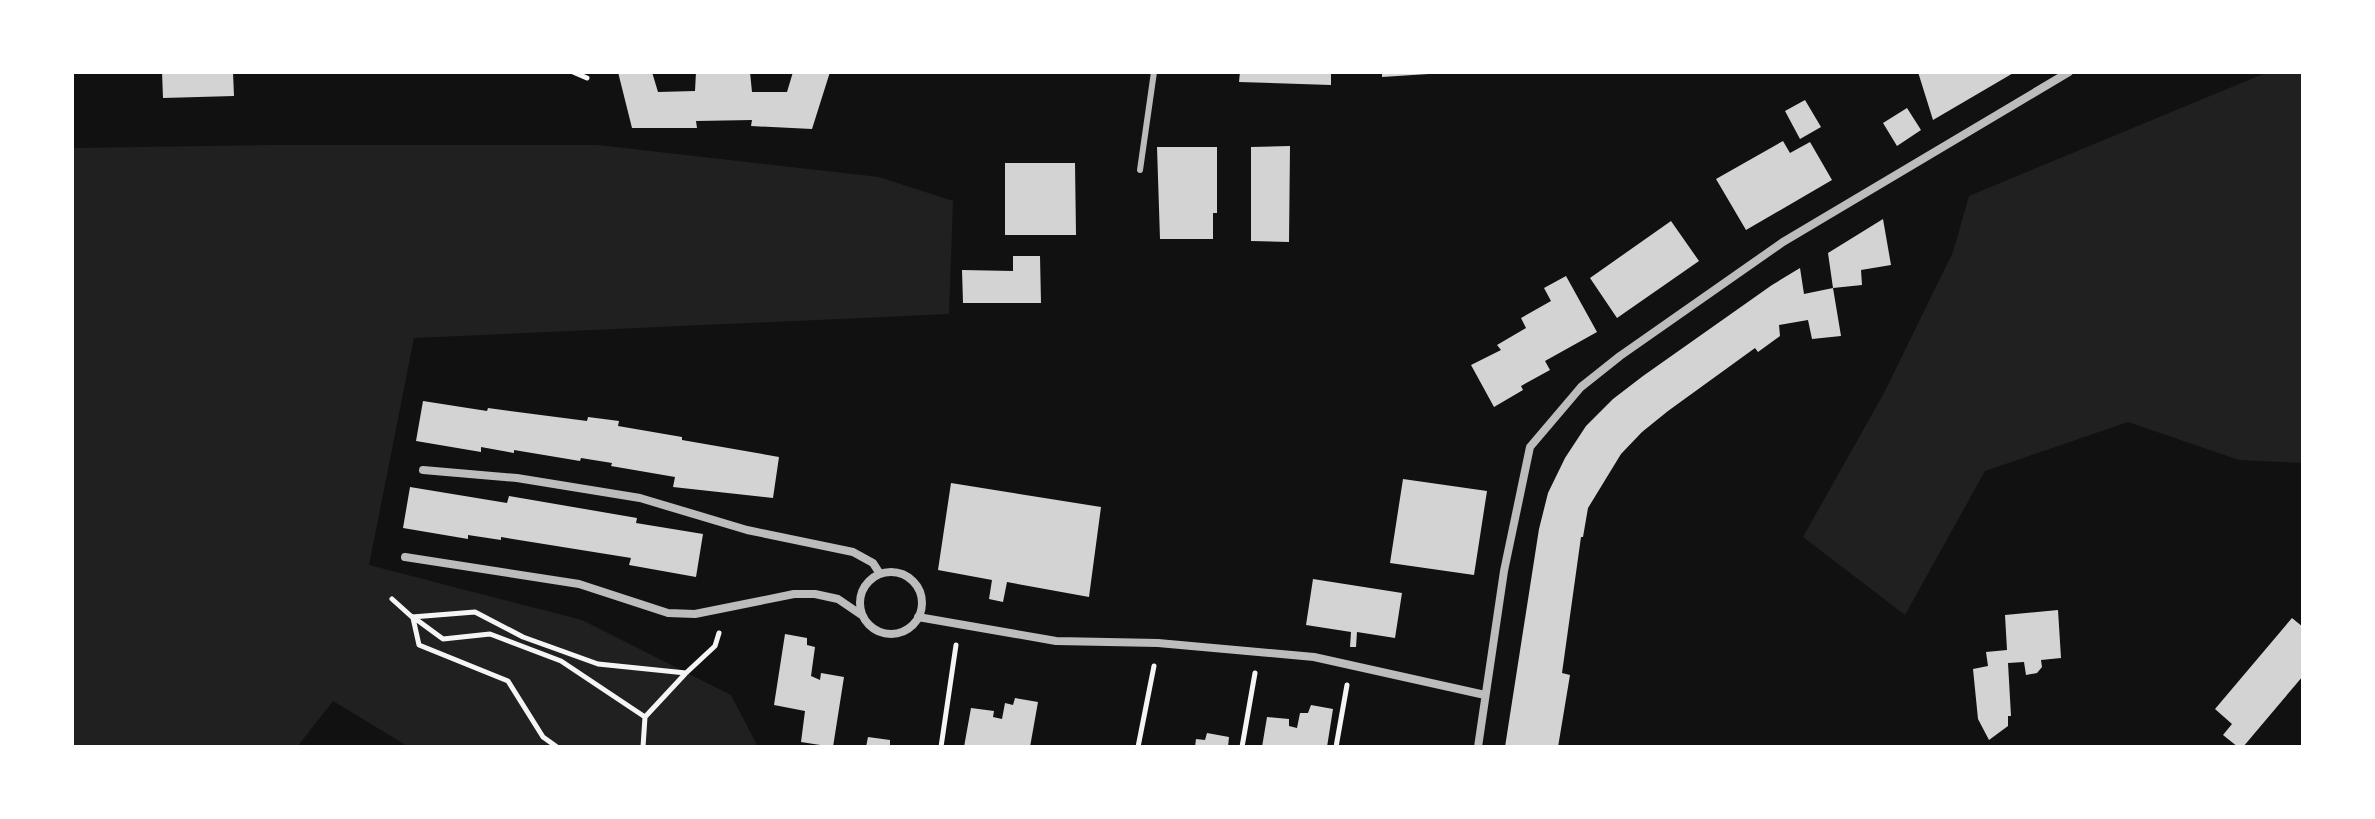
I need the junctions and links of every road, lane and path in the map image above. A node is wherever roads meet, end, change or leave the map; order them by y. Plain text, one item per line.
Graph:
1 (573, 72) edge
2 (1154, 72) edge
3 (2069, 72) edge
4 (587, 78) dead end
5 (1140, 170) dead end
6 (423, 470) dead end
7 (405, 557) dead end
8 (880, 574) junction
9 (392, 599) dead end
10 (727, 609) junction
11 (863, 616) junction
12 (412, 617) junction
13 (918, 617) junction
14 (959, 623) junction
15 (1158, 643) junction
16 (1258, 652) junction
17 (1351, 665) junction
18 (686, 673) junction
19 (1485, 695) junction
20 (645, 717) junction
21 (557, 747) edge
22 (643, 747) edge
23 (941, 747) edge
24 (1138, 747) edge
25 (1242, 747) edge
26 (1336, 747) edge
27 (1478, 747) edge

1 - 4 path
2 - 5 lane
3 - 19 street
6 - 8 street
7 - 10 street
8 - 11 street
8 - 13 street
9 - 12 path
10 - 11 street
10 - 18 path
11 - 13 street
12 - 18 path
12 - 20 path
12 - 21 path
13 - 14 street
14 - 15 street
14 - 23 path
15 - 16 street
15 - 24 path
16 - 17 street
16 - 25 path
17 - 19 street
17 - 26 path
18 - 20 path
19 - 27 street
20 - 22 path

